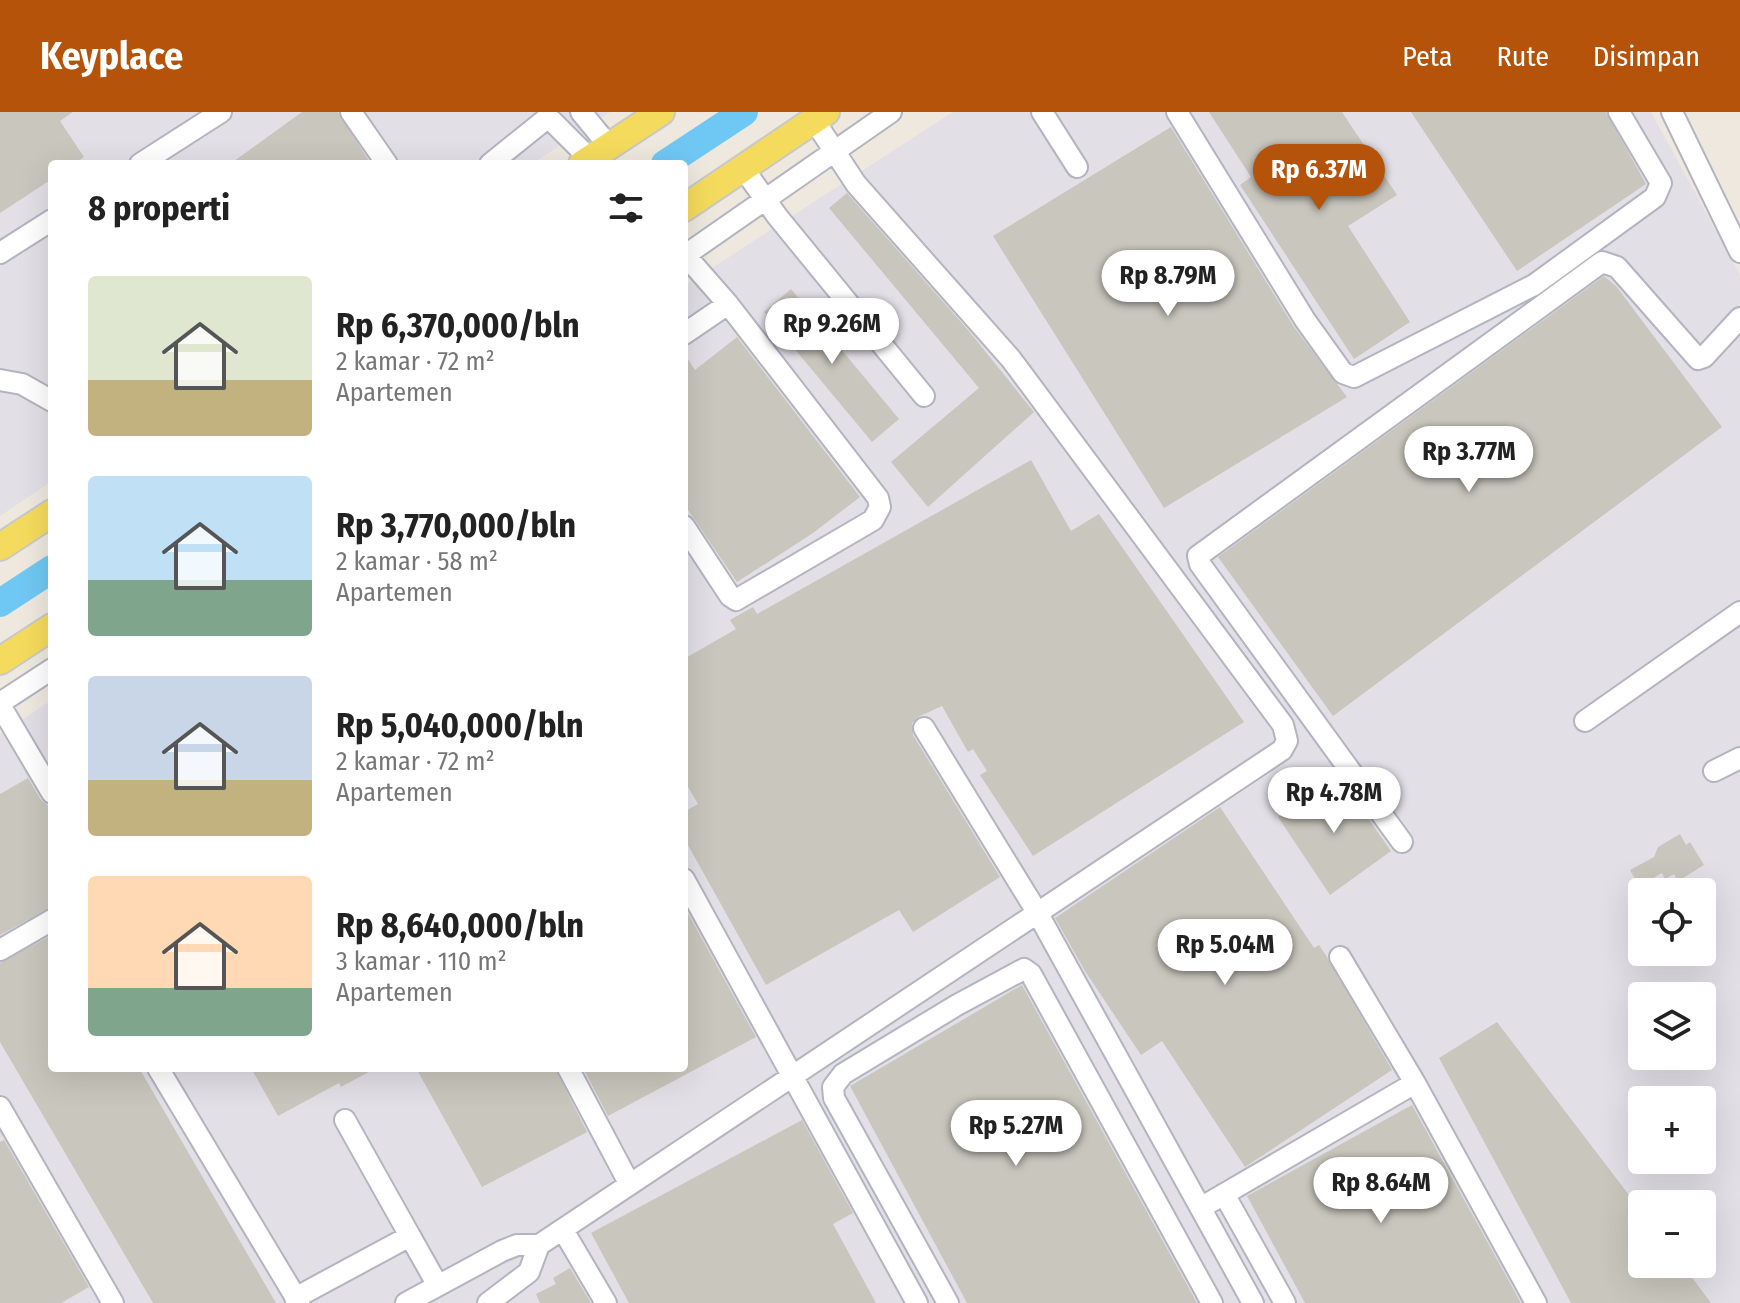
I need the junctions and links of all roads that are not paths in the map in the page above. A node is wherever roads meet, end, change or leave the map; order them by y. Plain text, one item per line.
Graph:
1 (221, 112) edge
2 (351, 112) edge
3 (581, 112) edge
4 (661, 112) edge
5 (891, 112) edge
6 (1042, 112) edge
7 (1177, 112) edge
8 (1619, 112) edge
9 (1672, 112) edge
10 (820, 116) edge
11 (832, 152) junction
12 (593, 156) edge
13 (146, 160) edge
14 (384, 160) edge
15 (495, 160) edge
16 (1077, 167) dead end
17 (743, 168) junction
18 (767, 201) junction
19 (688, 205) edge
20 (48, 223) edge
21 (1740, 252) edge
22 (0, 253) edge
23 (688, 254) edge
24 (688, 259) edge
25 (728, 304) junction
26 (1740, 318) edge
27 (688, 331) edge
28 (0, 380) edge
29 (924, 396) dead end
30 (48, 399) edge
31 (48, 516) edge
32 (688, 532) edge
33 (0, 547) edge
34 (1740, 612) edge
35 (48, 630) edge
36 (0, 661) edge
37 (48, 672) edge
38 (0, 704) edge
39 (1585, 721) dead end
40 (924, 728) dead end
41 (1740, 758) edge
42 (1714, 771) dead end
43 (48, 786) edge
44 (1402, 842) dead end
45 (688, 886) edge
46 (1037, 912) junction
47 (48, 922) edge
48 (0, 950) edge
49 (1340, 957) dead end
50 (939, 976) junction
51 (957, 1005) junction
52 (160, 1072) edge
53 (570, 1072) edge
54 (792, 1077) junction
55 (1415, 1083) junction
56 (0, 1107) edge
57 (345, 1120) dead end
58 (7, 1136) edge
59 (1175, 1157) junction
60 (1143, 1177) junction
61 (629, 1183) junction
62 (1224, 1194) junction
63 (1202, 1207) junction
64 (563, 1230) junction
65 (410, 1236) junction
66 (539, 1245) junction
67 (437, 1284) junction
68 (944, 1296) edge
69 (297, 1301) edge
70 (1280, 1302) edge
71 (113, 1303) edge
72 (406, 1303) edge
73 (488, 1303) edge
74 (606, 1303) edge
75 (917, 1303) edge
76 (1212, 1303) edge
77 (1253, 1303) edge
78 (1536, 1303) edge

1 - 13 street
2 - 14 street
3 - 12 street
4 - 12 main road
5 - 11 street
6 - 16 street
7 - 8 street
9 - 21 street
10 - 11 street
10 - 17 main road
11 - 18 street
11 - 46 street
12 - 15 street
17 - 18 street
17 - 19 main road
18 - 23 street
18 - 29 street
20 - 22 street
24 - 25 street
25 - 27 street
25 - 32 street
26 - 44 street
28 - 30 street
31 - 33 main road
34 - 39 street
35 - 36 main road
37 - 38 street
38 - 43 street
40 - 46 street
41 - 42 street
45 - 54 street
46 - 50 street
46 - 59 street
47 - 48 street
49 - 55 street
50 - 51 street
50 - 54 street
51 - 60 street
51 - 68 street
52 - 69 street
53 - 61 street
54 - 61 street
54 - 75 street
55 - 62 street
55 - 78 street
56 - 58 street
57 - 65 street
58 - 71 street
59 - 60 street
59 - 63 street
60 - 76 street
61 - 64 street
62 - 63 street
62 - 70 street
63 - 77 street
64 - 66 street
64 - 74 street
65 - 67 street
65 - 69 street
66 - 67 street
66 - 73 street
67 - 72 street
68 - 75 street

